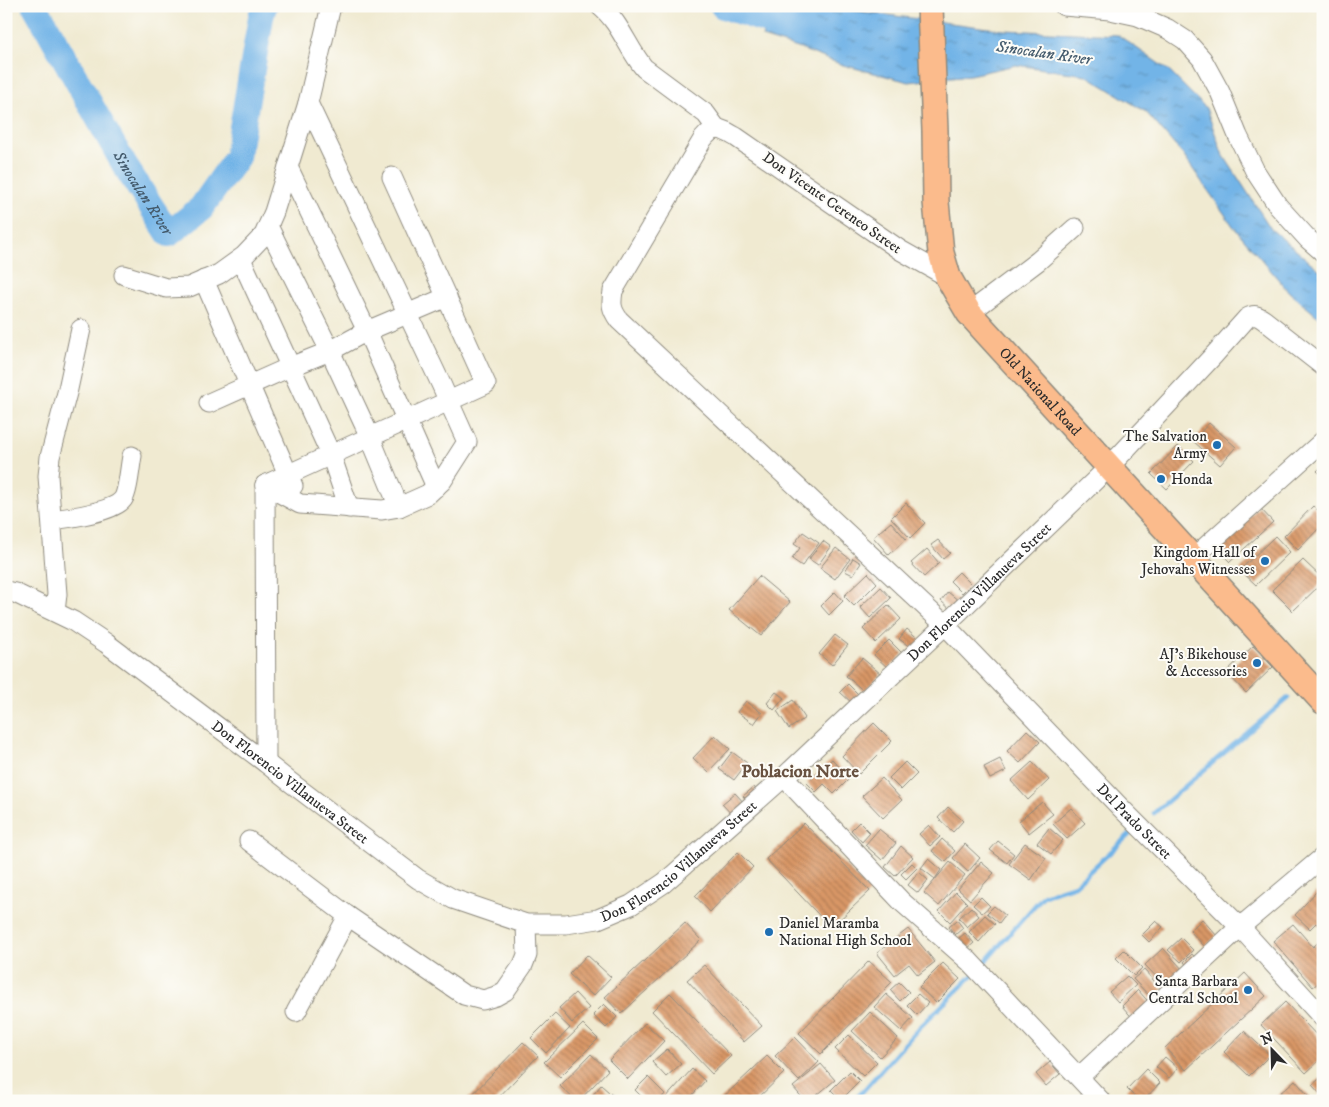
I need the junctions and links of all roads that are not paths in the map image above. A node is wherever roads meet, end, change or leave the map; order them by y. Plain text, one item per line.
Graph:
1 (331, 6) edge
2 (600, 6) edge
3 (930, 6) edge
4 (1064, 6) edge
5 (308, 103) junction
6 (717, 129) junction
7 (288, 167) junction
8 (392, 177) dead end
9 (268, 226) junction
10 (1075, 228) dead end
11 (1323, 252) edge
12 (241, 258) junction
13 (124, 275) dead end
14 (948, 277) junction
15 (204, 280) junction
16 (446, 297) junction
17 (969, 313) junction
18 (408, 314) junction
19 (81, 329) dead end
20 (367, 331) junction
21 (330, 351) junction
22 (1323, 366) edge
23 (290, 367) junction
24 (249, 385) junction
25 (449, 401) junction
26 (209, 402) dead end
27 (407, 420) junction
28 (370, 437) junction
29 (1323, 441) edge
30 (331, 455) junction
31 (132, 456) dead end
32 (1109, 467) junction
33 (288, 474) junction
34 (265, 485) junction
35 (436, 486) junction
36 (300, 504) junction
37 (399, 507) junction
38 (349, 508) junction
39 (52, 520) junction
40 (1192, 559) junction
41 (6, 591) edge
42 (55, 612) junction
43 (944, 625) junction
44 (1323, 701) edge
45 (266, 763) junction
46 (784, 777) junction
47 (249, 841) dead end
48 (1323, 856) edge
49 (348, 916) junction
50 (526, 924) junction
51 (1240, 927) junction
52 (296, 1012) dead end
53 (1323, 1018) edge
54 (1079, 1077) junction
55 (1101, 1101) edge

1 - 5 street
2 - 6 street
3 - 14 main road, Old National Road
4 - 11 street
5 - 7 street
5 - 18 street
6 - 14 street, Don Vicente Cereneo Street
6 - 43 street, Del Prado Street
7 - 9 street
7 - 20 street
8 - 16 street
9 - 12 street
9 - 21 street
10 - 17 street
12 - 15 street
12 - 23 street
13 - 15 street
14 - 17 main road, Old National Road
15 - 24 street
16 - 18 street
16 - 25 street
17 - 32 main road, Old National Road
18 - 20 street
18 - 25 street
19 - 39 street
20 - 21 street
20 - 27 street
21 - 23 street
21 - 28 street
22 - 32 street, Don Florencio Villanueva Street
23 - 24 street
23 - 30 street
24 - 26 street
24 - 33 street
25 - 27 street
25 - 35 street
27 - 28 street
27 - 35 street
28 - 30 street
28 - 37 street
29 - 40 street
30 - 33 street
30 - 38 street
31 - 39 street
32 - 40 main road, Old National Road
32 - 43 street, Don Florencio Villanueva Street
33 - 34 street
33 - 36 street
34 - 36 street
34 - 45 street
35 - 37 street
36 - 38 street
37 - 38 street
39 - 42 street
40 - 44 main road, Old National Road
41 - 42 street, Don Florencio Villanueva Street
42 - 45 street, Don Florencio Villanueva Street
43 - 46 street, Don Florencio Villanueva Street
43 - 51 street, Del Prado Street
45 - 50 street, Don Florencio Villanueva Street
46 - 50 street, Don Florencio Villanueva Street
46 - 54 street
47 - 49 street
48 - 51 street
49 - 50 street
49 - 52 street
51 - 53 street, Del Prado Street
51 - 54 street
54 - 55 street

